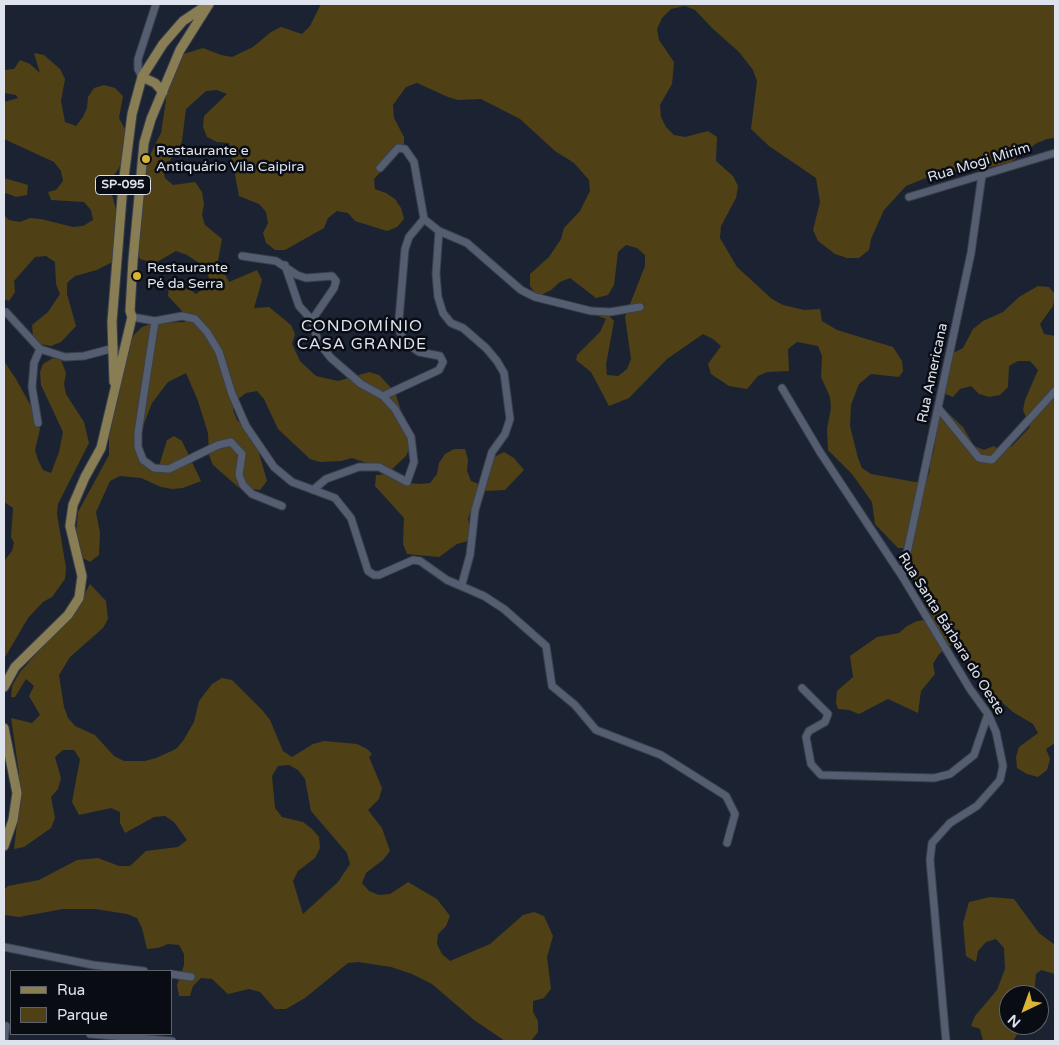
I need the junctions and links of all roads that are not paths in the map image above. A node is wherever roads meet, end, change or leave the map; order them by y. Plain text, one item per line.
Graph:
1 (156, 4) edge
2 (208, 4) edge
3 (142, 77) junction
4 (163, 92) junction
5 (1055, 153) edge
6 (380, 168) dead end
7 (982, 175) junction
8 (909, 197) dead end
9 (424, 219) junction
10 (439, 231) junction
11 (242, 256) dead end
12 (285, 265) junction
13 (640, 307) dead end
14 (113, 311) junction
15 (6, 312) dead end
16 (131, 318) junction
17 (155, 320) junction
18 (312, 320) junction
19 (112, 322) junction
20 (114, 348) junction
21 (40, 349) junction
22 (782, 388) dead end
23 (1055, 391) edge
24 (114, 394) junction
25 (382, 396) junction
26 (939, 409) junction
27 (38, 423) dead end
28 (312, 490) junction
29 (282, 506) dead end
30 (902, 576) junction
31 (462, 584) junction
32 (4, 687) edge
33 (802, 688) dead end
34 (988, 714) junction
35 (4, 728) edge
36 (727, 843) dead end
37 (4, 846) edge
38 (4, 947) edge
39 (93, 968) edge
40 (127, 970) edge
41 (172, 974) edge
42 (191, 977) dead end
43 (7, 1026) edge
44 (102, 1035) edge
45 (4, 1041) edge
46 (172, 1041) edge
47 (946, 1041) edge

1 - 3 street
2 - 3 main road, SP-095
2 - 4 main road, SP-095
3 - 4 main road
3 - 14 main road, SP-095
4 - 16 main road, SP-095
5 - 7 street, Rua Mogi Mirim
6 - 9 street
7 - 8 street, Rua Mogi Mirim
7 - 26 street, Rua Americana
9 - 10 street
9 - 25 street
10 - 13 street
10 - 31 street
11 - 12 street
12 - 18 street
12 - 18 street
14 - 16 main road
14 - 19 main road, SP-095
15 - 21 street
16 - 17 street
16 - 19 main road
16 - 24 main road, SP-095
17 - 28 street
17 - 29 street
18 - 25 street
19 - 20 main road, SP-095
20 - 21 street
20 - 24 main road, SP-095
21 - 27 street
22 - 30 street, Rua Santa Bárbara do Oeste
23 - 26 street
24 - 32 main road, SP-095
25 - 28 street
26 - 30 street, Rua Americana
28 - 31 street
30 - 34 street, Rua Santa Bárbara do Oeste
31 - 36 street
33 - 34 street
34 - 47 street, Rua Santa Bárbara do Oeste
35 - 37 main road
38 - 39 street
39 - 40 street
41 - 42 street
43 - 45 street
44 - 46 street

